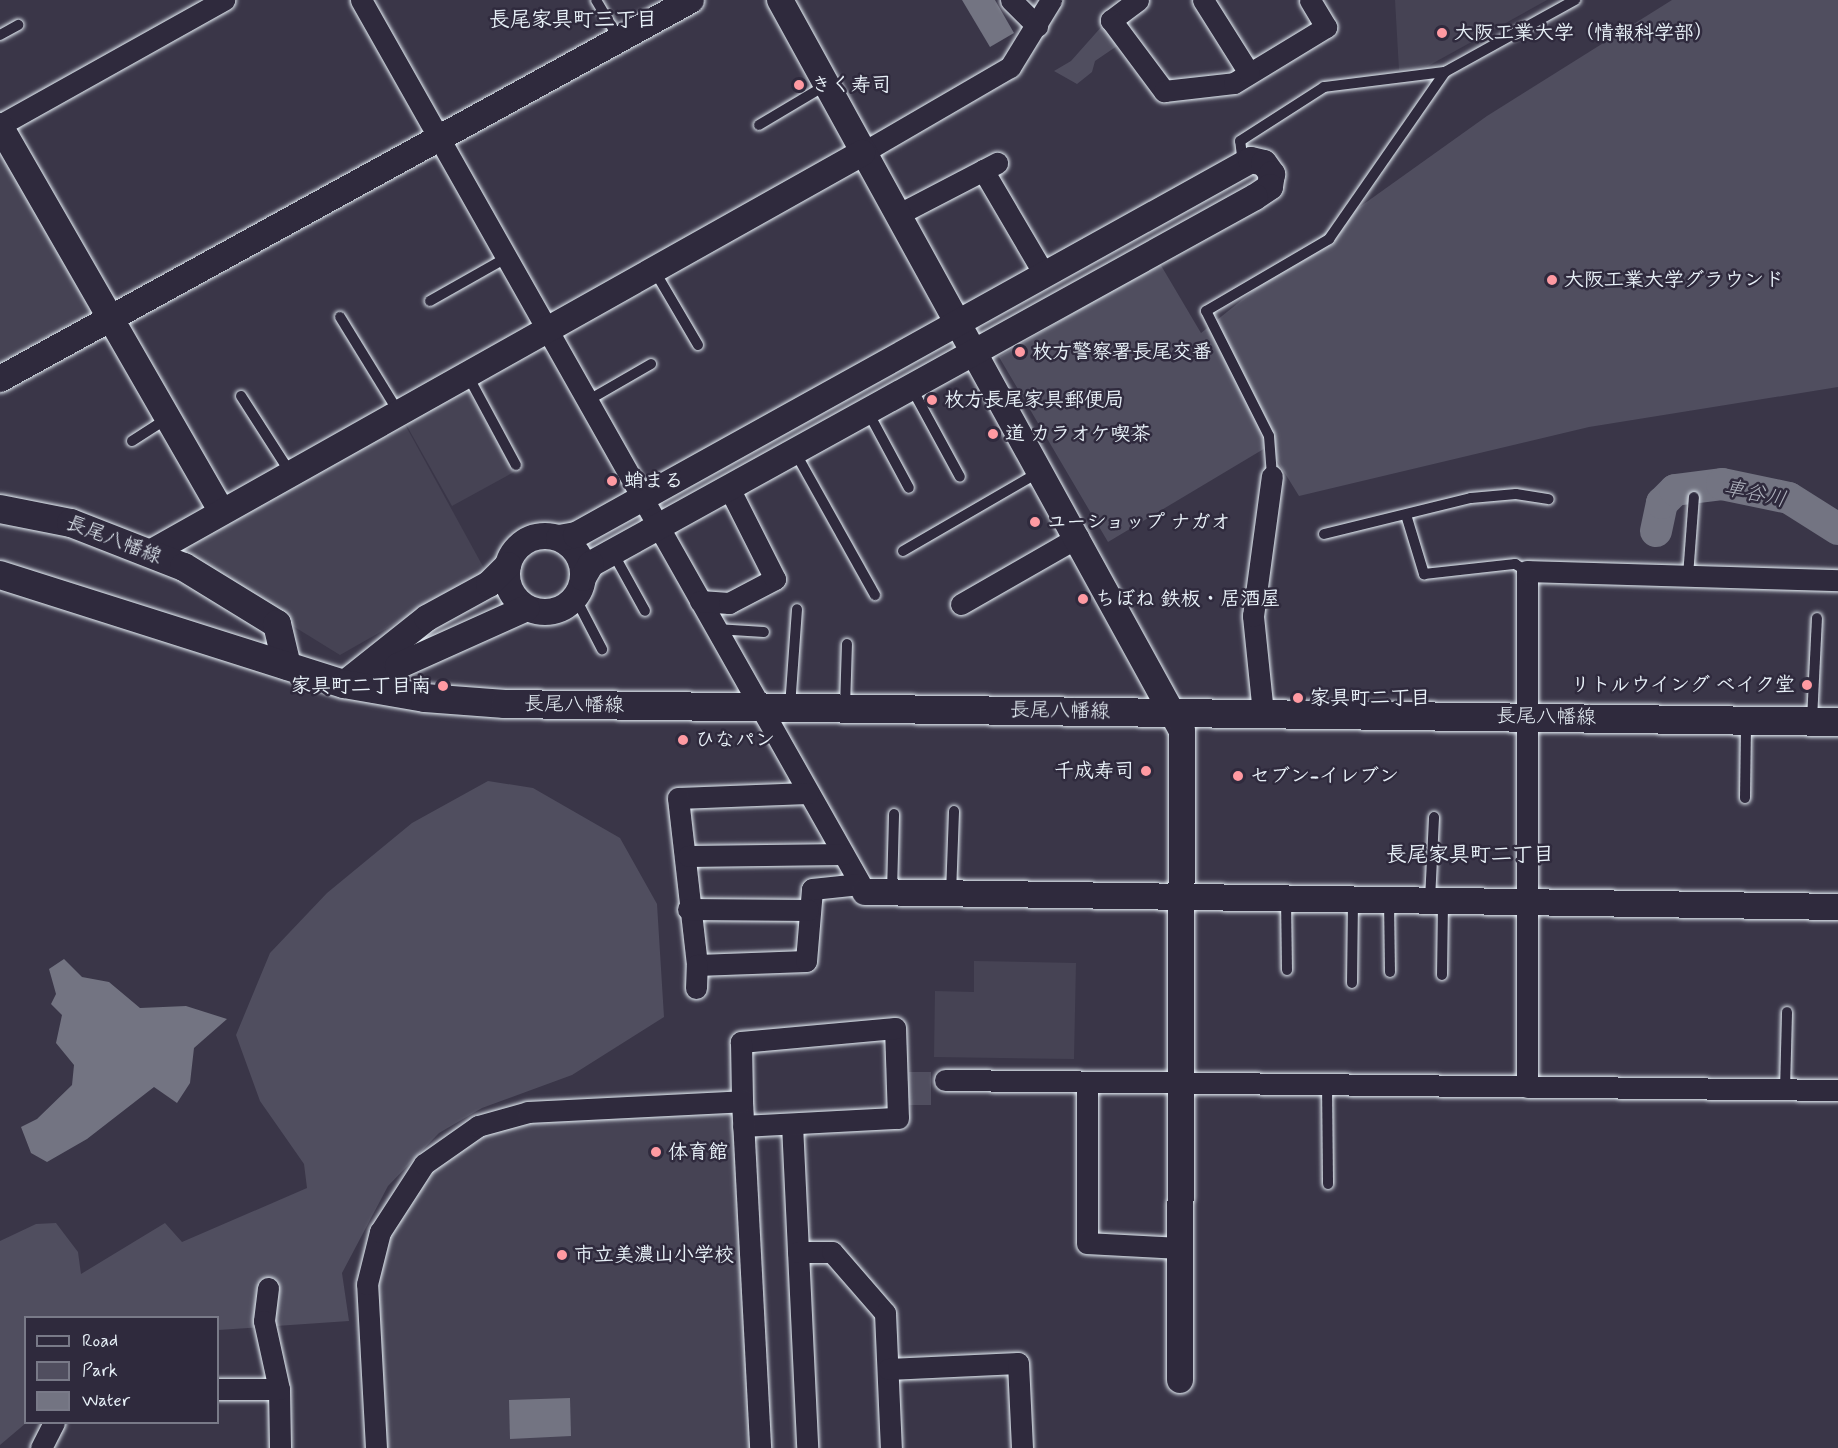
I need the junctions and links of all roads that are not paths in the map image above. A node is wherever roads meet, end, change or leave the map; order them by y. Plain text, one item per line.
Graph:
1 (224, 0) edge
2 (361, 0) edge
3 (596, 0) edge
4 (780, 0) edge
5 (1011, 0) edge
6 (1051, 0) edge
7 (1138, 0) edge
8 (1203, 0) edge
9 (1310, 0) edge
10 (1575, 0) edge
11 (680, 3) edge
12 (18, 25) dead end
13 (1037, 26) junction
14 (0, 36) edge
15 (618, 37) junction
16 (1445, 72) junction
17 (1248, 73) junction
18 (826, 85) junction
19 (759, 125) dead end
20 (0, 126) edge
21 (438, 137) junction
22 (862, 153) junction
23 (1242, 164) junction
24 (1166, 207) junction
25 (897, 215) junction
26 (1182, 238) junction
27 (506, 258) junction
28 (654, 270) junction
29 (1053, 270) junction
30 (1078, 295) junction
31 (430, 301) dead end
32 (340, 318) dead end
33 (109, 320) junction
34 (958, 322) junction
35 (547, 330) junction
36 (698, 345) dead end
37 (974, 352) junction
38 (651, 364) dead end
39 (467, 375) junction
40 (0, 379) edge
41 (851, 382) junction
42 (911, 387) junction
43 (241, 396) dead end
44 (587, 401) junction
45 (867, 411) junction
46 (399, 414) junction
47 (168, 418) junction
48 (132, 441) dead end
49 (745, 441) junction
50 (795, 451) junction
51 (516, 465) dead end
52 (761, 470) junction
53 (1041, 471) junction
54 (291, 474) junction
55 (1272, 476) joint
56 (960, 477) dead end
57 (729, 488) junction
58 (909, 488) dead end
59 (1694, 496) dead end
60 (642, 498) junction
61 (1549, 499) dead end
62 (0, 509) edge
63 (220, 509) junction
64 (1407, 518) junction
65 (658, 527) junction
66 (1324, 534) dead end
67 (1078, 537) junction
68 (559, 538) junction
69 (903, 551) dead end
70 (150, 553) junction
71 (613, 553) junction
72 (508, 565) junction
73 (1527, 571) junction
74 (0, 574) edge
75 (1688, 576) junction
76 (1838, 580) edge
77 (579, 588) junction
78 (875, 595) dead end
79 (700, 601) junction
80 (961, 604) dead end
81 (527, 608) junction
82 (797, 609) dead end
83 (645, 611) dead end
84 (1816, 618) dead end
85 (716, 629) junction
86 (764, 632) dead end
87 (847, 644) dead end
88 (602, 649) dead end
89 (286, 666) junction
90 (344, 684) junction
91 (375, 690) junction
92 (760, 708) junction
93 (790, 708) junction
94 (845, 709) junction
95 (1175, 713) junction
96 (1263, 713) junction
97 (1527, 717) junction
98 (1746, 720) junction
99 (1825, 721) edge
100 (808, 793) junction
101 (1745, 798) dead end
102 (954, 811) dead end
103 (894, 814) dead end
104 (1434, 817) dead end
105 (843, 854) junction
106 (688, 856) junction
107 (863, 888) junction
108 (892, 893) junction
109 (951, 894) junction
110 (1180, 898) junction
111 (1286, 899) junction
112 (1353, 900) junction
113 (1389, 900) junction
114 (1437, 901) junction
115 (1525, 902) junction
116 (1838, 907) edge
117 (688, 909) junction
118 (808, 910) junction
119 (697, 965) junction
120 (1287, 970) dead end
121 (1390, 972) dead end
122 (1442, 975) dead end
123 (1352, 983) dead end
124 (696, 988) dead end
125 (1787, 1012) dead end
126 (945, 1080) dead end
127 (1087, 1082) junction
128 (1178, 1083) junction
129 (1328, 1085) junction
130 (1527, 1087) junction
131 (1785, 1090) junction
132 (1838, 1090) edge
133 (742, 1101) junction
134 (792, 1124) junction
135 (744, 1126) junction
136 (1328, 1184) dead end
137 (1179, 1248) junction
138 (798, 1252) junction
139 (267, 1288) dead end
140 (888, 1369) junction
141 (1180, 1380) dead end
142 (219, 1389) edge
143 (279, 1389) junction
144 (53, 1424) edge
145 (41, 1448) edge
146 (280, 1448) edge
147 (376, 1448) edge
148 (760, 1448) edge
149 (807, 1448) edge
150 (891, 1448) edge
151 (1022, 1448) edge

1 - 20 street
2 - 21 street
3 - 15 lane
4 - 18 street
5 - 13 street
6 - 13 street
7 - 17 street
8 - 17 street
9 - 17 street
10 - 16 lane
11 - 15 street
12 - 14 lane
13 - 22 street
15 - 21 street
16 - 23 lane
16 - 55 lane
18 - 19 lane
18 - 22 street
20 - 33 street
21 - 27 street
21 - 33 street
22 - 25 street
22 - 28 street
23 - 24 street
23 - 26 street
24 - 26 street
24 - 29 street
25 - 29 street
25 - 34 street
26 - 30 street
27 - 31 lane
27 - 35 street
28 - 35 street
28 - 36 lane
29 - 30 street
29 - 34 street
30 - 37 street
32 - 46 lane
33 - 40 street
33 - 47 street
34 - 37 street
34 - 41 street
35 - 39 street
35 - 44 street
37 - 42 street
37 - 53 street
38 - 44 lane
39 - 46 street
39 - 51 lane
41 - 45 street
41 - 49 street
42 - 45 street
42 - 56 lane
43 - 54 lane
44 - 60 street
45 - 50 street
45 - 58 lane
46 - 54 street
47 - 48 lane
47 - 63 street
49 - 52 street
49 - 60 street
50 - 52 street
50 - 78 lane
52 - 57 street
53 - 67 street
53 - 69 lane
54 - 63 street
55 - 96 street
57 - 65 street
57 - 79 street
59 - 75 lane
60 - 65 street
60 - 68 street
61 - 64 lane
62 - 70 main road, 長尾八幡線
63 - 70 street
64 - 66 lane
64 - 73 lane
65 - 71 street
65 - 79 street
67 - 80 street
67 - 95 street
68 - 72 street
68 - 77 street
70 - 89 main road, 長尾八幡線
71 - 77 street
71 - 83 lane
72 - 81 street
72 - 90 street
73 - 75 street
73 - 97 street
74 - 89 main road, 長尾八幡線
75 - 76 street
77 - 81 street
77 - 88 lane
79 - 85 street
81 - 91 street
82 - 93 lane
84 - 99 lane
85 - 86 lane
85 - 92 street
87 - 94 lane
89 - 90 main road, 長尾八幡線
90 - 91 main road, 長尾八幡線
91 - 92 main road, 長尾八幡線
92 - 93 main road, 長尾八幡線
92 - 100 street
93 - 94 main road, 長尾八幡線
94 - 95 main road, 長尾八幡線
95 - 96 main road, 長尾八幡線
95 - 110 street
96 - 97 main road, 長尾八幡線
97 - 98 main road, 長尾八幡線
97 - 115 street
98 - 99 main road, 長尾八幡線
98 - 101 lane
100 - 105 street
100 - 106 street
102 - 109 lane
103 - 108 lane
104 - 114 lane
105 - 106 street
105 - 107 street
106 - 117 street
107 - 108 street
107 - 118 street
108 - 109 street
109 - 110 street
110 - 111 street
110 - 128 street
111 - 112 street
111 - 120 lane
112 - 113 street
112 - 123 lane
113 - 114 street
113 - 121 lane
114 - 115 street
114 - 122 lane
115 - 116 street
115 - 130 street
117 - 118 street
117 - 119 street
118 - 119 street
119 - 124 street
125 - 131 lane
126 - 127 street
127 - 128 street
127 - 137 street
128 - 129 street
128 - 137 street
129 - 130 street
129 - 136 lane
130 - 131 street
131 - 132 street
133 - 134 street
133 - 135 street
133 - 147 street
134 - 135 street
134 - 138 street
135 - 148 street
137 - 141 street
138 - 140 street
138 - 149 street
139 - 143 street
140 - 150 street
140 - 151 street
142 - 143 street
143 - 146 street
144 - 145 street

